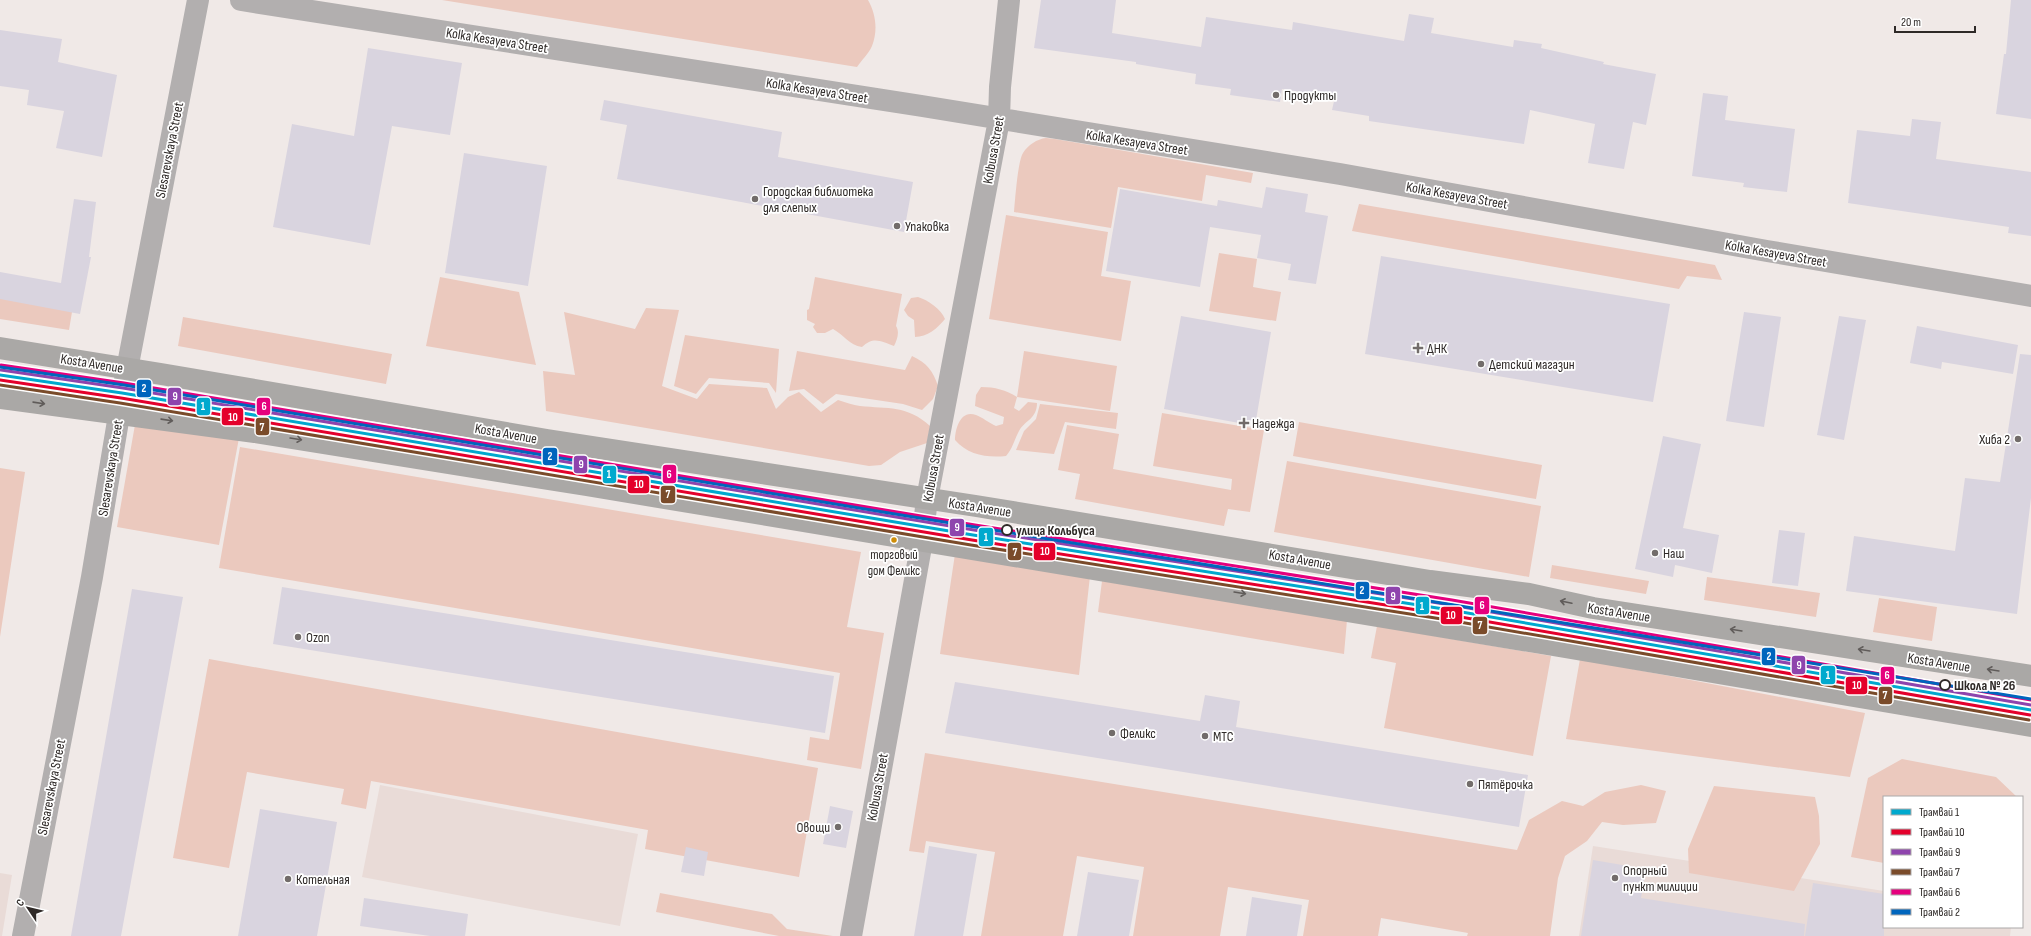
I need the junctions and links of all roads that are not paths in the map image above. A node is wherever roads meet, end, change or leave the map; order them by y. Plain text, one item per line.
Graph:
1 (198, 0) edge
2 (242, 0) edge
3 (1009, 0) edge
4 (999, 120) junction
5 (2031, 296) edge
6 (0, 348) edge
7 (127, 368) junction
8 (0, 398) edge
9 (119, 415) junction
10 (927, 499) junction
11 (922, 541) junction
12 (2031, 676) edge
13 (2031, 726) edge
14 (22, 936) edge
15 (851, 936) edge

1 - 7 street, Slesarevskaya Street
2 - 4 street, Kolka Kesayeva Street
3 - 4 street, Kolbusa Street
4 - 5 street, Kolka Kesayeva Street
4 - 10 street, Kolbusa Street
6 - 7 main road, Kosta Avenue
7 - 9 street, Slesarevskaya Street
7 - 10 main road, Kosta Avenue
8 -> 9 main road
9 -> 11 main road
9 - 14 street, Slesarevskaya Street
10 - 11 street, Kolbusa Street
12 -> 10 main road, Kosta Avenue
11 -> 13 main road
11 - 15 street, Kolbusa Street

